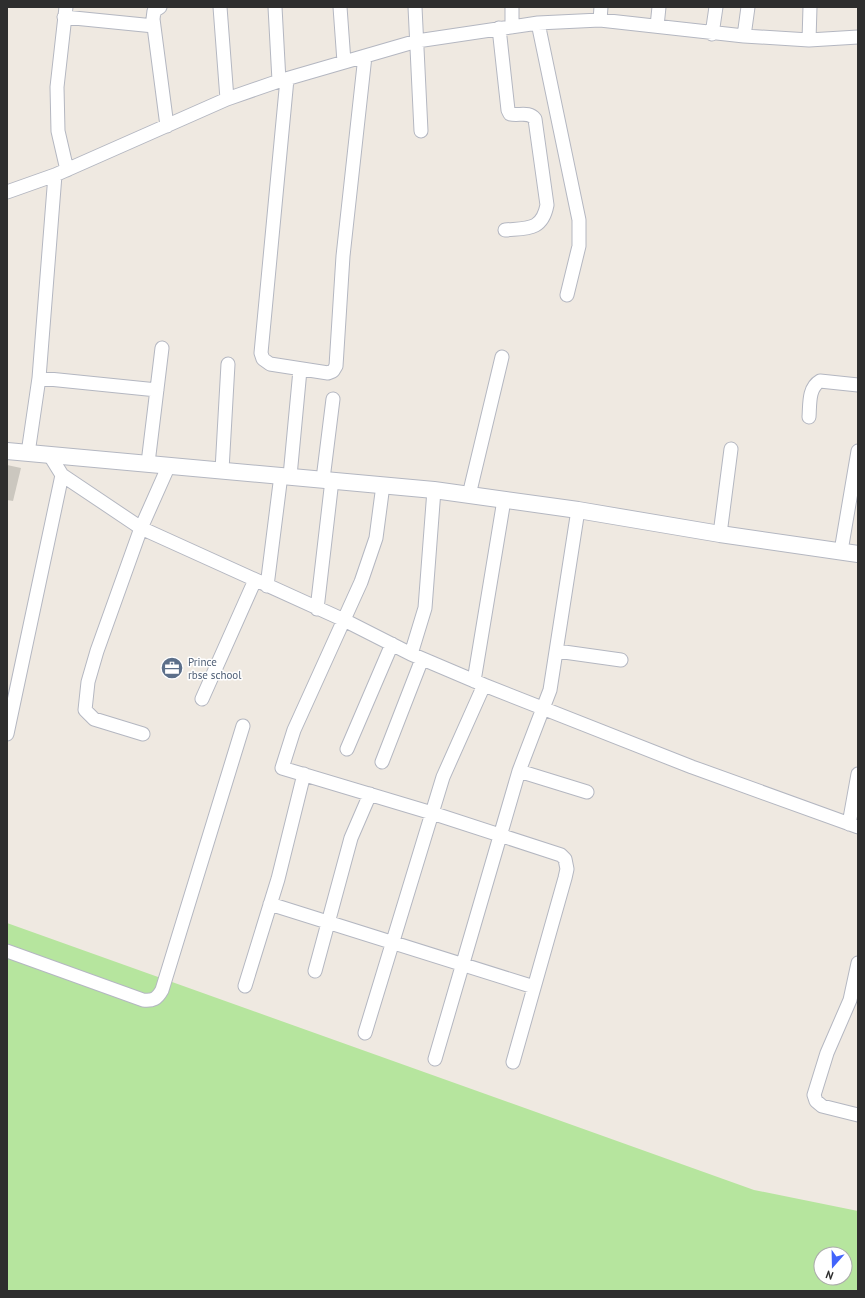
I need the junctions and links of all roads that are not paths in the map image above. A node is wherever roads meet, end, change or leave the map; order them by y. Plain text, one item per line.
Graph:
1 (160, 7) edge
2 (220, 7) edge
3 (275, 7) edge
4 (340, 7) edge
5 (415, 7) edge
6 (512, 7) edge
7 (602, 7) edge
8 (659, 7) edge
9 (716, 7) edge
10 (748, 7) edge
11 (810, 7) edge
12 (65, 12) edge
13 (600, 20) junction
14 (538, 23) junction
15 (154, 26) junction
16 (657, 26) junction
17 (506, 28) junction
18 (712, 34) junction
19 (744, 36) junction
20 (858, 37) edge
21 (809, 40) junction
22 (417, 41) junction
23 (365, 56) junction
24 (344, 62) junction
25 (283, 80) junction
26 (227, 99) junction
27 (167, 126) junction
28 (421, 132) dead end
29 (61, 173) junction
30 (7, 192) edge
31 (505, 230) dead end
32 (567, 295) dead end
33 (162, 348) dead end
34 (502, 357) dead end
35 (228, 364) dead end
36 (300, 370) junction
37 (39, 378) junction
38 (858, 385) edge
39 (157, 390) junction
40 (332, 399) dead end
41 (809, 417) dead end
42 (731, 449) dead end
43 (7, 451) edge
44 (858, 451) edge
45 (28, 453) junction
46 (49, 454) junction
47 (148, 463) junction
48 (169, 465) junction
49 (222, 470) junction
50 (62, 475) junction
51 (285, 476) junction
52 (328, 480) junction
53 (383, 485) junction
54 (434, 490) junction
55 (469, 495) junction
56 (504, 500) junction
57 (578, 510) junction
58 (141, 528) junction
59 (720, 534) junction
60 (840, 551) junction
61 (858, 554) edge
62 (255, 580) junction
63 (267, 586) junction
64 (317, 609) junction
65 (344, 620) junction
66 (392, 644) junction
67 (557, 651) junction
68 (417, 656) junction
69 (620, 660) dead end
70 (479, 683) junction
71 (12, 688) edge
72 (202, 699) dead end
73 (544, 708) junction
74 (243, 726) dead end
75 (7, 734) edge
76 (143, 734) dead end
77 (347, 749) dead end
78 (382, 762) dead end
79 (519, 771) junction
80 (304, 774) junction
81 (858, 774) edge
82 (587, 792) dead end
83 (370, 794) junction
84 (432, 812) junction
85 (854, 825) edge
86 (500, 834) junction
87 (270, 904) junction
88 (328, 923) junction
89 (392, 943) junction
90 (7, 951) edge
91 (858, 964) edge
92 (462, 965) junction
93 (315, 971) dead end
94 (245, 986) dead end
95 (534, 987) junction
96 (365, 1033) dead end
97 (435, 1059) dead end
98 (513, 1062) dead end
99 (858, 1115) edge

1 - 15 street
2 - 26 street
3 - 25 street
4 - 24 street
5 - 22 street
6 - 17 street
7 - 13 street
8 - 16 street
9 - 18 street
10 - 19 street
11 - 21 street
12 - 15 street
12 - 29 street
13 - 14 street
13 - 16 street
14 - 17 street
14 - 32 street
15 - 27 street
16 - 18 street
17 - 22 street
17 - 31 street
18 - 19 street
19 - 21 street
20 - 21 street
22 - 23 street
22 - 28 street
23 - 24 street
23 - 36 street
24 - 25 street
25 - 26 street
25 - 36 street
26 - 27 street
27 - 29 street
29 - 30 street
29 - 37 street
33 - 39 street
34 - 55 street
35 - 49 street
36 - 51 street
37 - 39 street
37 - 45 street
38 - 41 street
39 - 47 street
40 - 52 street
42 - 59 street
43 - 45 street
44 - 60 street
45 - 46 street
46 - 47 street
46 - 50 street
47 - 48 street
48 - 49 street
48 - 58 street
49 - 51 street
50 - 58 street
50 - 71 street
51 - 52 street
51 - 63 street
52 - 53 street
52 - 64 street
53 - 54 street
53 - 65 street
54 - 55 street
54 - 68 street
55 - 56 street
56 - 57 street
56 - 70 street
57 - 59 street
57 - 67 street
58 - 62 street
58 - 76 street
59 - 60 street
60 - 61 street
62 - 63 street
62 - 72 street
63 - 64 street
64 - 65 street
65 - 66 street
65 - 80 street
66 - 68 street
66 - 77 street
67 - 69 street
67 - 73 street
68 - 70 street
68 - 78 street
70 - 73 street
70 - 84 street
71 - 75 street
73 - 79 street
73 - 85 street
74 - 90 street
79 - 82 street
79 - 86 street
80 - 83 street
80 - 87 street
81 - 85 street
83 - 84 street
83 - 88 street
84 - 86 street
84 - 89 street
86 - 92 street
86 - 95 street
87 - 88 street
87 - 94 street
88 - 89 street
88 - 93 street
89 - 92 street
89 - 96 street
91 - 99 street
92 - 95 street
92 - 97 street
95 - 98 street

